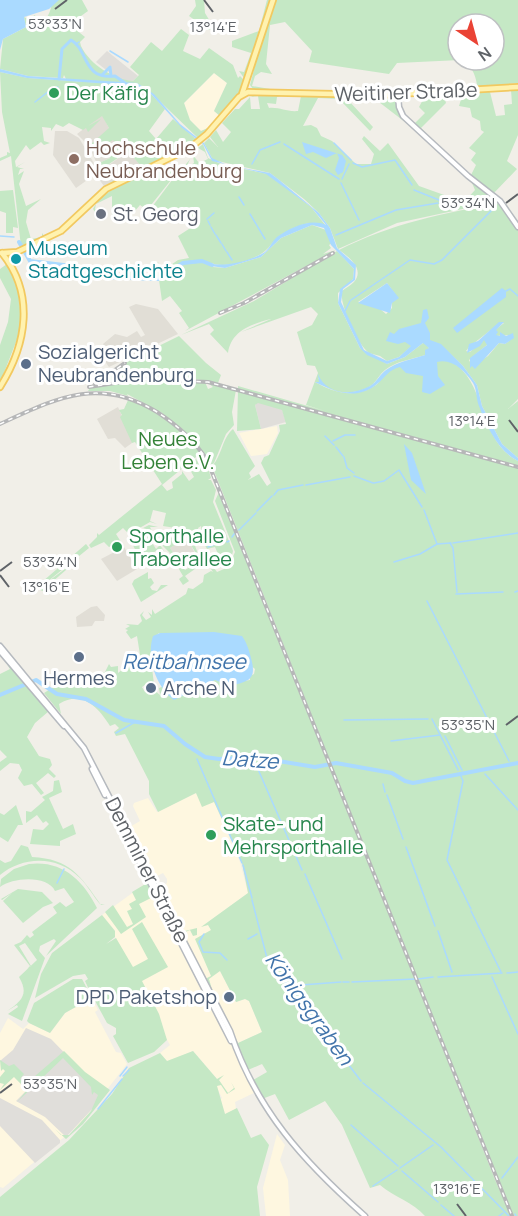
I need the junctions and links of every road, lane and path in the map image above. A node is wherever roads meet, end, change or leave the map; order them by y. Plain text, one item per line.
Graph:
1 (273, 0) edge
2 (518, 87) edge
3 (249, 88) junction
4 (398, 95) junction
5 (518, 227) edge
6 (22, 251) junction
7 (1, 252) edge
8 (10, 263) junction
9 (0, 387) edge
10 (0, 648) edge
11 (364, 1216) edge

1 - 3 main road
2 - 4 main road, Weitiner Straße
3 - 4 main road, Weitiner Straße
3 - 6 main road
4 - 5 main road
6 - 7 main road
6 - 8 main road
7 - 8 main road
8 - 9 main road
10 - 11 main road, Demminer Straße

